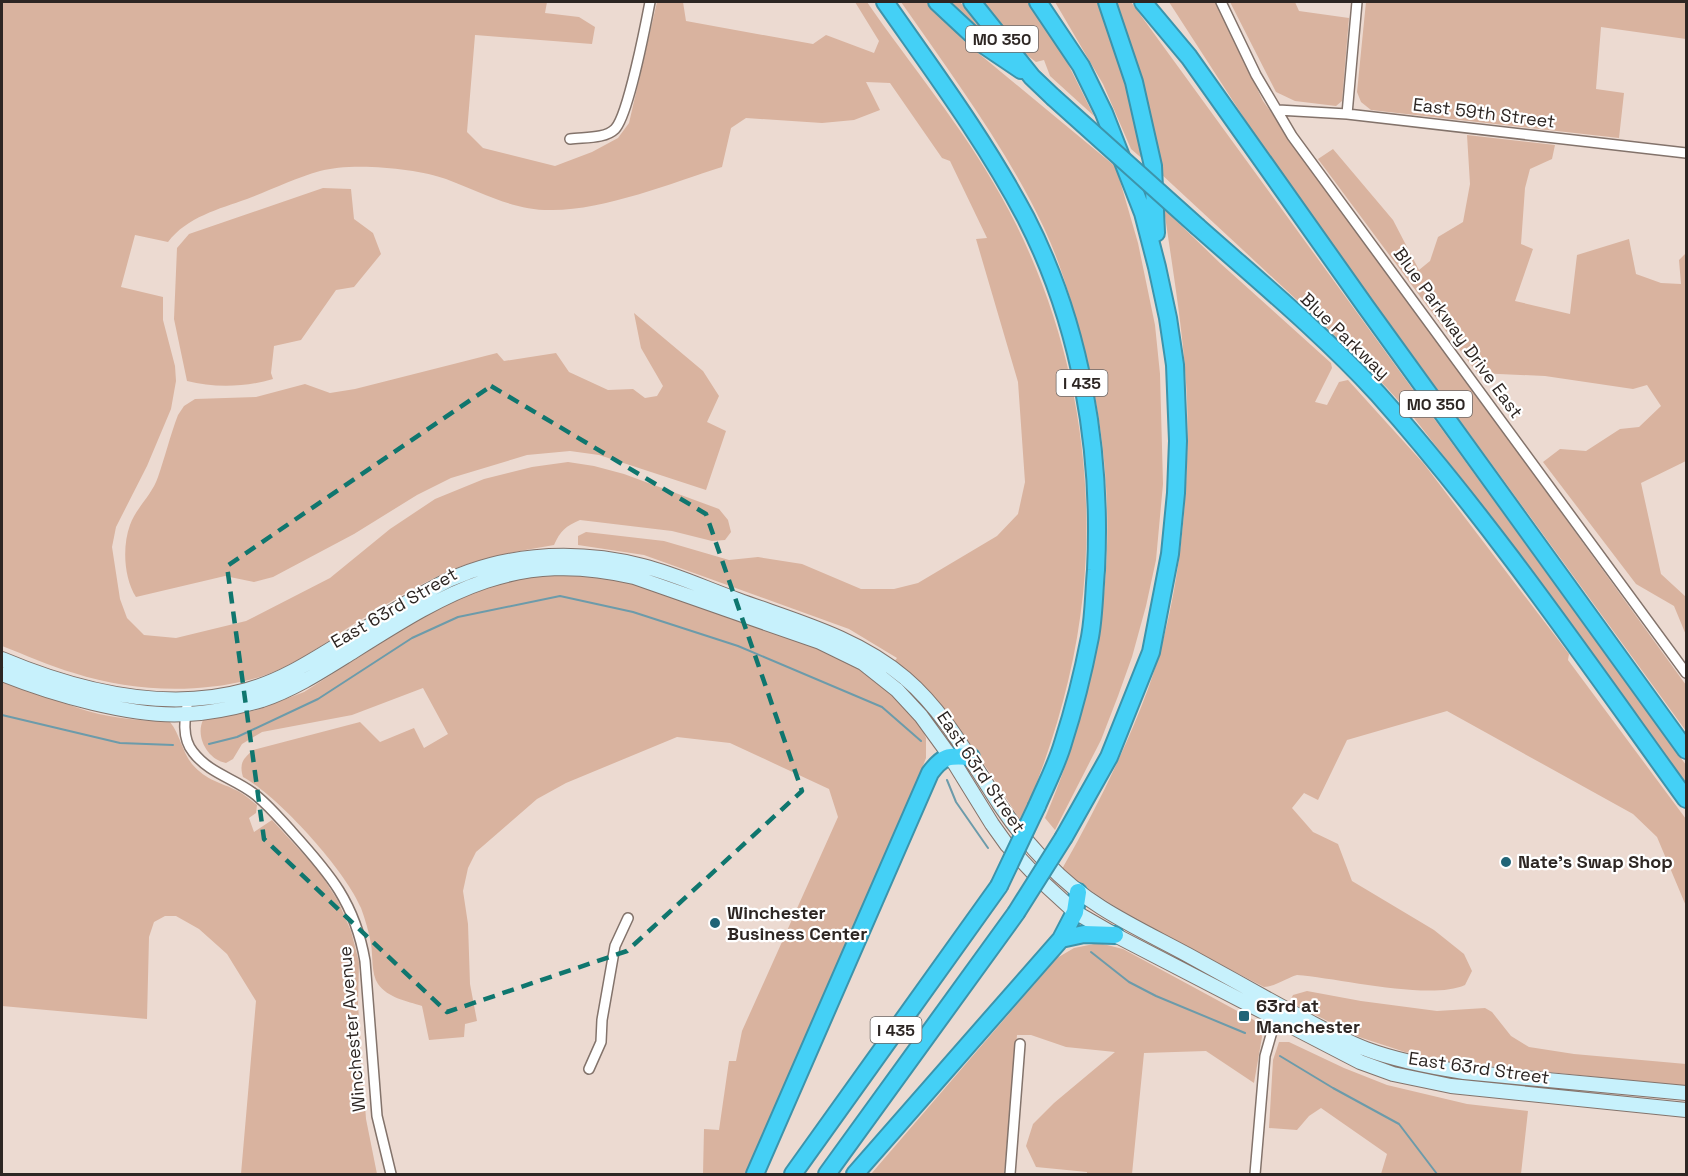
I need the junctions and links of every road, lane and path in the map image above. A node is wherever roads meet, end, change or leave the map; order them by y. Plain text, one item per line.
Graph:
1 (650, 2) edge
2 (885, 2) edge
3 (937, 2) edge
4 (972, 2) edge
5 (1038, 2) edge
6 (1107, 2) edge
7 (1143, 2) edge
8 (1157, 2) edge
9 (1221, 2) edge
10 (1357, 2) edge
11 (1190, 57) junction
12 (1032, 77) junction
13 (1278, 110) junction
14 (1347, 114) junction
15 (570, 139) dead end
16 (1686, 153) edge
17 (1158, 267) junction
18 (2, 659) edge
19 (2, 674) edge
20 (1686, 674) edge
21 (188, 700) junction
22 (185, 714) junction
23 (1686, 750) edge
24 (950, 756) junction
25 (971, 757) junction
26 (1686, 799) edge
27 (1078, 892) junction
28 (1075, 912) junction
29 (628, 918) dead end
30 (1115, 935) junction
31 (1061, 939) junction
32 (1278, 1012) junction
33 (1020, 1044) dead end
34 (589, 1069) dead end
35 (1686, 1093) edge
36 (1686, 1110) edge
37 (391, 1174) edge
38 (754, 1174) edge
39 (793, 1174) edge
40 (827, 1174) edge
41 (855, 1174) edge
42 (1010, 1174) edge
43 (1255, 1174) edge

1 - 15 street
2 - 39 highway, I 435, bridge
3 - 12 highway
4 - 12 highway, Blue Parkway / MO 350
5 - 17 highway, I 435
6 - 17 highway
7 - 11 highway, Blue Parkway / MO 350
8 - 11 highway
9 - 13 street, Blue Parkway Drive East
10 - 14 street
11 - 23 highway, Blue Parkway / MO 350
12 - 26 highway, Blue Parkway / MO 350, bridge
13 - 14 street, East 59th Street
13 - 20 street, Blue Parkway Drive East
14 - 16 street, East 59th Street
17 - 40 highway, I 435, bridge
18 - 21 main road, East 63rd Street
19 - 22 main road, East 63rd Street
21 - 22 street, Winchester Avenue
21 - 25 main road, East 63rd Street
22 - 24 main road, East 63rd Street
22 - 37 street, Winchester Avenue
24 - 25 highway
24 - 28 main road, East 63rd Street
24 - 38 highway
25 - 27 main road, East 63rd Street
27 - 28 highway
27 - 32 main road, East 63rd Street
28 - 30 main road, East 63rd Street
28 - 31 highway
29 - 34 street
30 - 31 highway
30 - 32 main road, East 63rd Street
31 - 41 highway
32 - 35 main road, East 63rd Street
32 - 36 main road, East 63rd Street
32 - 43 street
33 - 42 street

